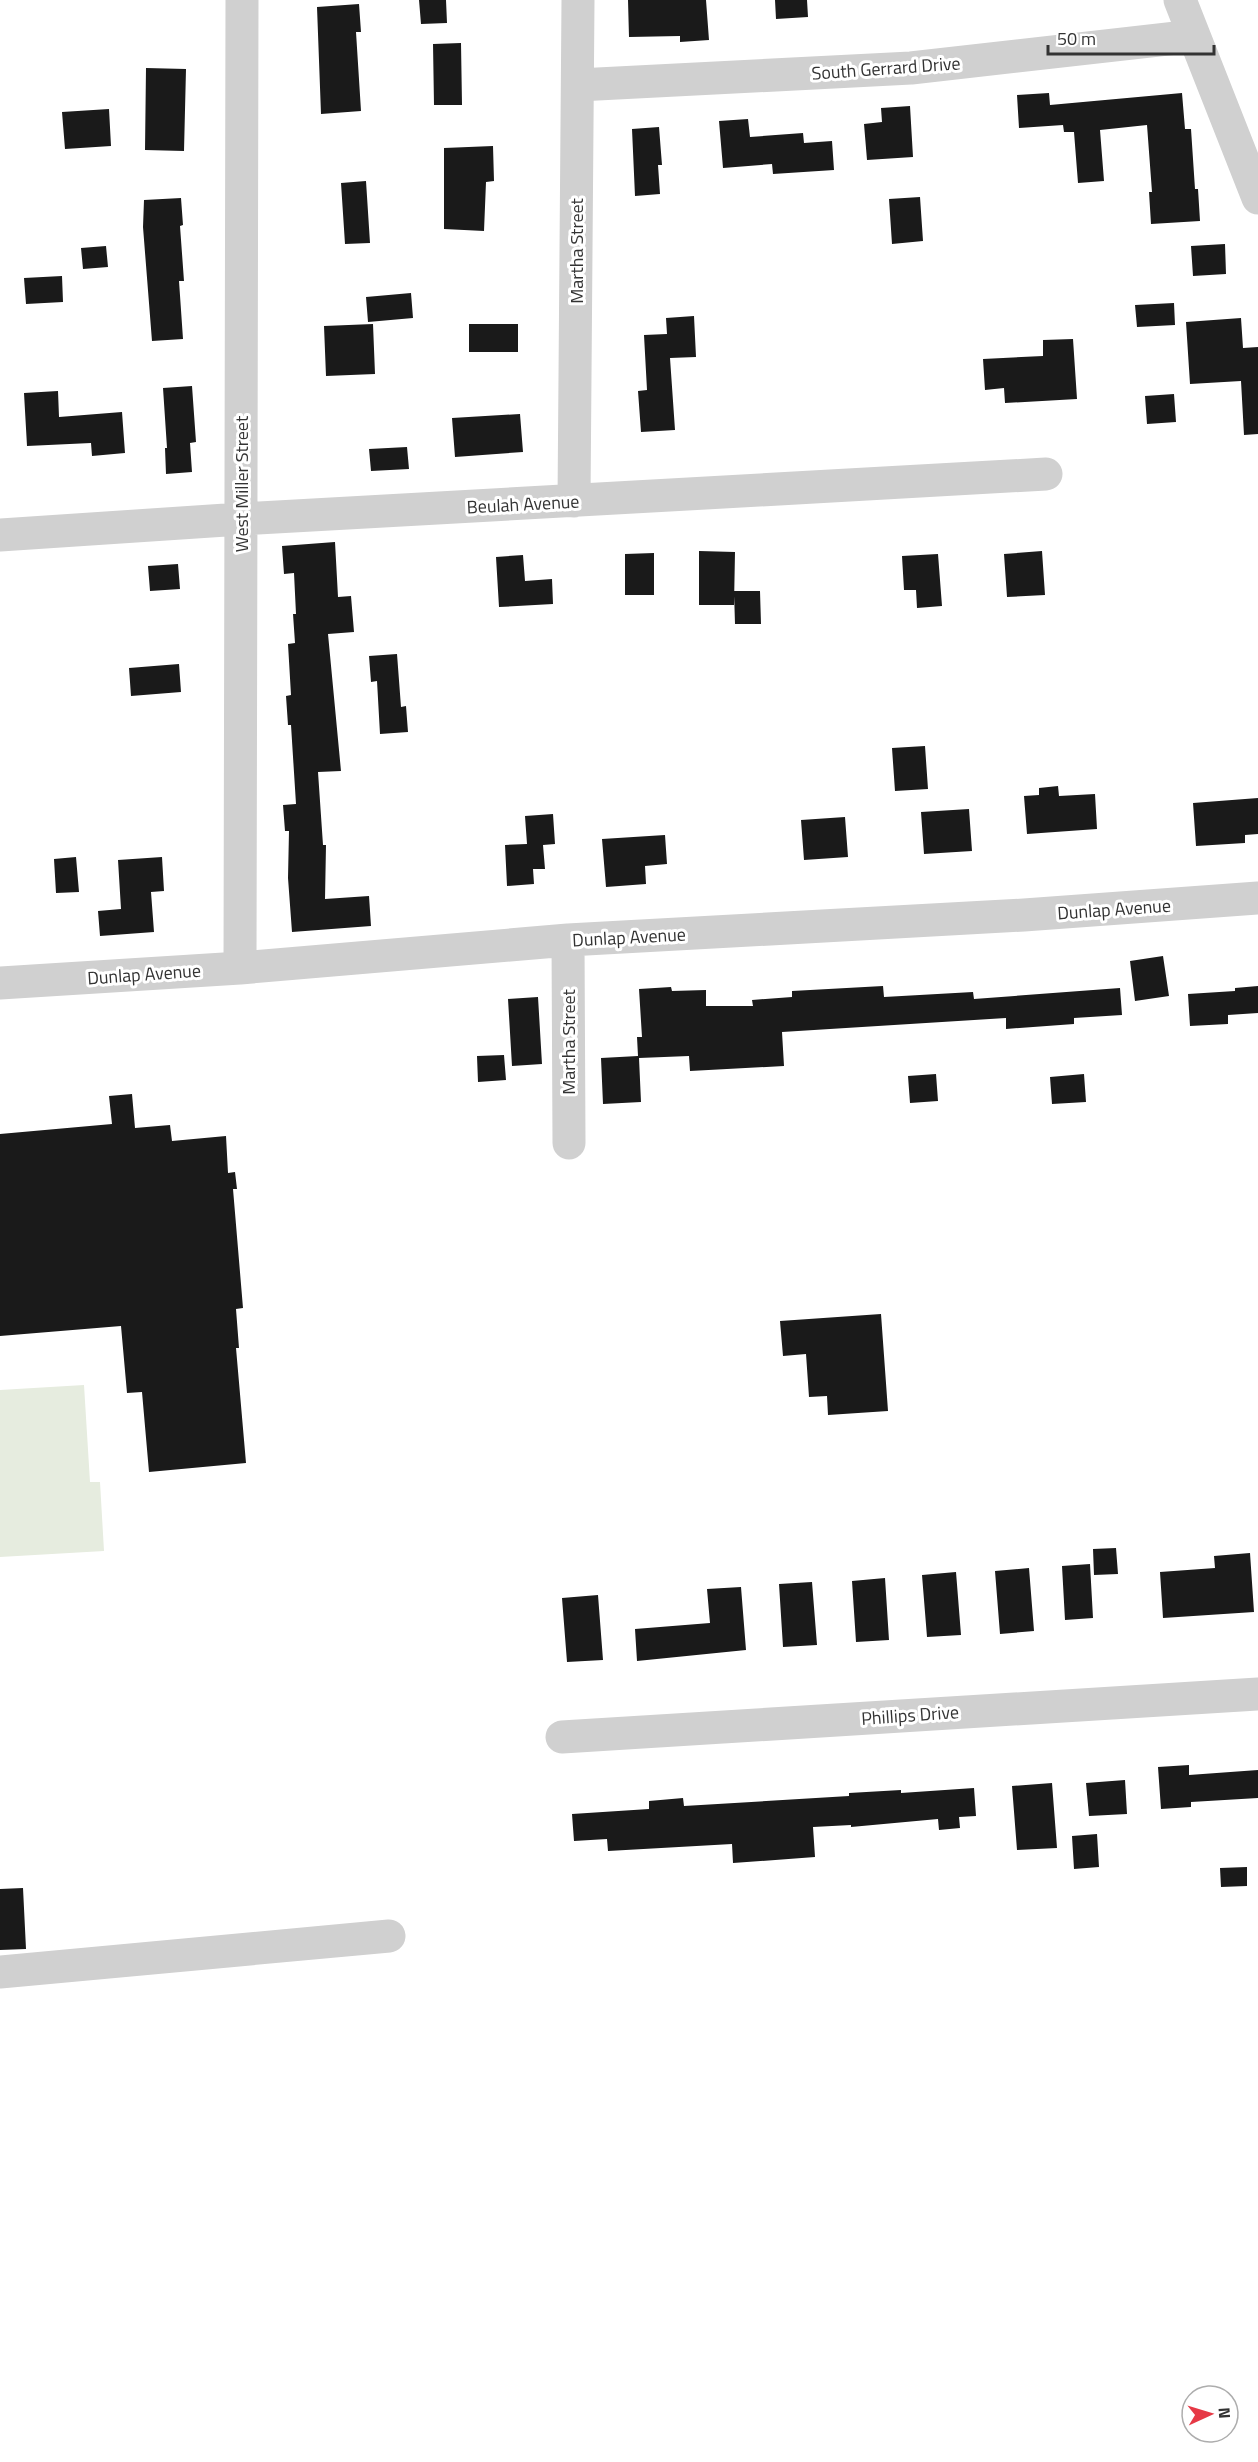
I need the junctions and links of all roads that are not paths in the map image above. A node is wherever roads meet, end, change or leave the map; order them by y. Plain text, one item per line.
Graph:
1 (242, 0) edge
2 (578, 0) edge
3 (1180, 0) edge
4 (1194, 36) junction
5 (578, 85) junction
6 (1258, 198) edge
7 (1046, 474) dead end
8 (574, 501) junction
9 (241, 519) junction
10 (0, 536) edge
11 (1258, 898) edge
12 (568, 940) junction
13 (240, 968) junction
14 (0, 983) edge
15 (569, 1143) dead end
16 (1258, 1694) edge
17 (562, 1737) dead end
18 (389, 1936) dead end
19 (0, 1972) edge

1 - 9 street, West Miller Street
2 - 5 street, Martha Street
3 - 4 street
4 - 5 street, South Gerrard Drive
4 - 6 street
5 - 8 street, Martha Street
7 - 8 street, Beulah Avenue
8 - 9 street, Beulah Avenue
9 - 10 street, Beulah Avenue
9 - 13 street, West Miller Street
11 - 12 street, Dunlap Avenue
12 - 13 street, Dunlap Avenue
12 - 15 street, Martha Street
13 - 14 street, Dunlap Avenue
16 - 17 street, Phillips Drive
18 - 19 street

